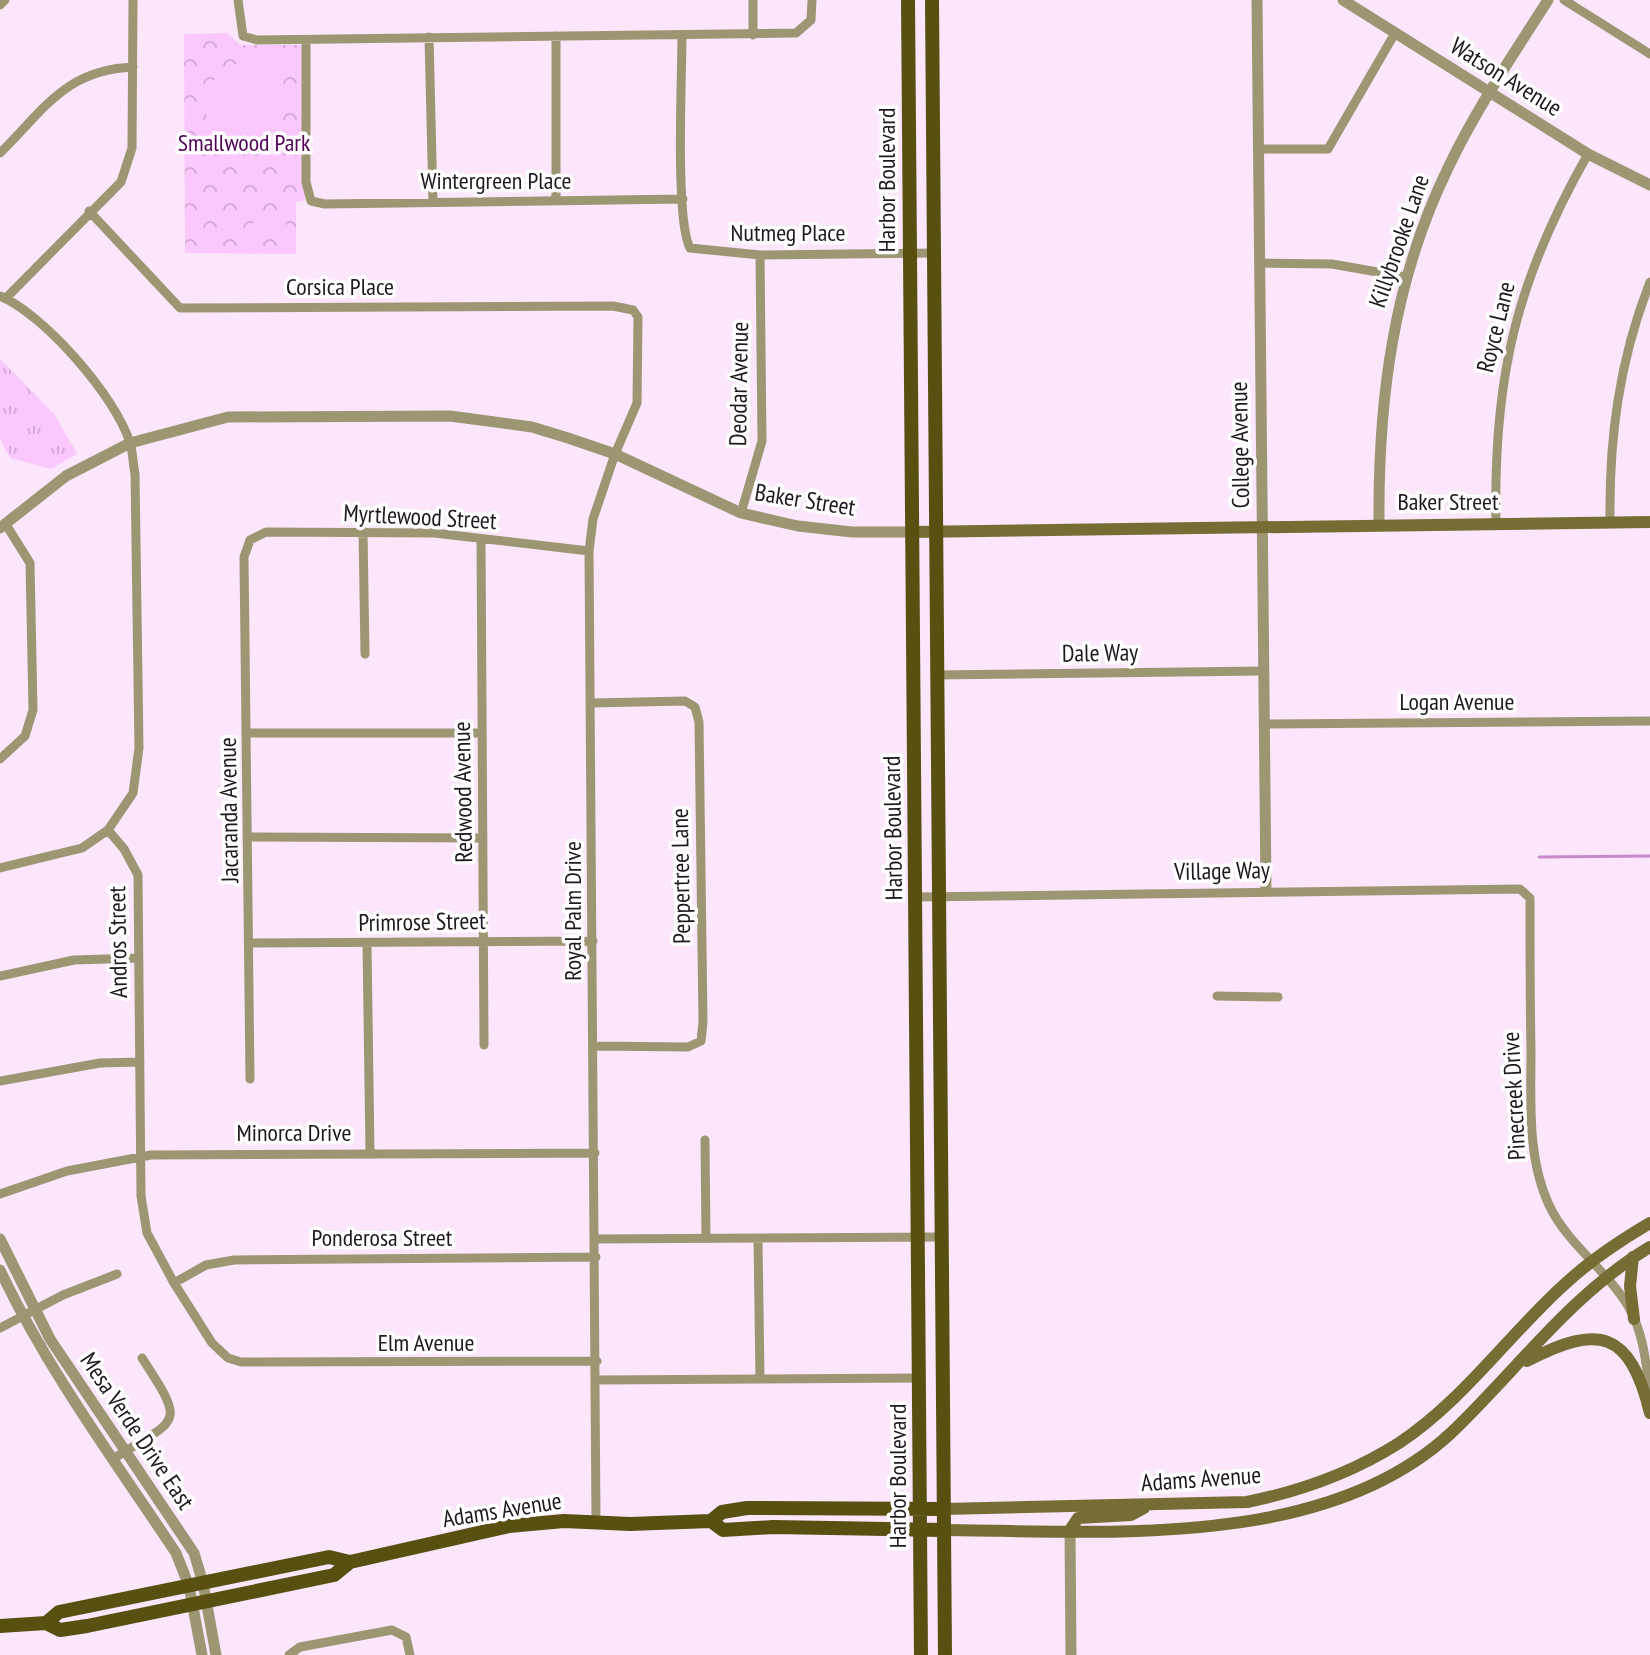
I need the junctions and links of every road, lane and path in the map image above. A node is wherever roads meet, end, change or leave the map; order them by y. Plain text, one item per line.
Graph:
1 (5, 0) edge
2 (133, 0) edge
3 (238, 0) edge
4 (753, 0) edge
5 (812, 0) edge
6 (908, 0) edge
7 (932, 0) edge
8 (1257, 0) edge
9 (1343, 0) edge
10 (1548, 0) edge
11 (1564, 0) edge
12 (0, 5) edge
13 (1395, 33) junction
14 (753, 35) junction
15 (556, 36) junction
16 (682, 36) junction
17 (429, 37) junction
18 (306, 40) junction
19 (1650, 54) edge
20 (133, 67) junction
21 (1489, 93) junction
22 (1259, 149) junction
23 (0, 153) edge
24 (1588, 154) junction
25 (1650, 185) edge
26 (683, 199) junction
27 (433, 201) junction
28 (556, 201) junction
29 (89, 211) junction
30 (909, 253) junction
31 (935, 253) junction
32 (760, 255) junction
33 (1259, 263) junction
34 (1406, 277) junction
35 (1650, 282) edge
36 (3, 297) edge
37 (633, 310) joint
38 (130, 443) junction
39 (615, 454) junction
40 (741, 513) junction
41 (1610, 522) junction
42 (1650, 522) edge
43 (1496, 523) junction
44 (1379, 524) junction
45 (3, 526) edge
46 (1263, 527) junction
47 (363, 531) junction
48 (912, 532) junction
49 (936, 532) junction
50 (481, 539) junction
51 (250, 540) joint
52 (589, 551) junction
53 (365, 654) dead end
54 (1263, 671) junction
55 (937, 675) junction
56 (592, 703) junction
57 (1650, 721) edge
58 (1264, 724) junction
59 (248, 733) junction
60 (482, 733) junction
61 (0, 759) edge
62 (108, 830) junction
63 (249, 837) junction
64 (483, 838) junction
65 (0, 868) edge
66 (1266, 890) junction
67 (1527, 892) joint
68 (917, 897) junction
69 (939, 897) junction
70 (485, 941) junction
71 (593, 941) junction
72 (251, 943) junction
73 (367, 944) junction
74 (138, 958) junction
75 (0, 976) edge
76 (1217, 996) dead end
77 (1278, 997) dead end
78 (484, 1045) dead end
79 (593, 1046) junction
80 (140, 1062) junction
81 (250, 1079) dead end
82 (0, 1081) edge
83 (705, 1140) dead end
84 (370, 1153) junction
85 (595, 1153) junction
86 (140, 1156) junction
87 (0, 1194) edge
88 (1650, 1223) edge
89 (919, 1236) junction
90 (941, 1237) junction
91 (706, 1238) junction
92 (0, 1239) edge
93 (596, 1239) junction
94 (758, 1239) junction
95 (1650, 1247) edge
96 (596, 1257) junction
97 (1633, 1257) junction
98 (1591, 1263) junction
99 (0, 1270) edge
100 (117, 1274) dead end
101 (1605, 1278) junction
102 (174, 1283) junction
103 (27, 1313) junction
104 (1634, 1319) junction
105 (0, 1328) edge
106 (142, 1358) dead end
107 (597, 1361) junction
108 (255, 1364) joint
109 (1517, 1367) junction
110 (920, 1378) junction
111 (760, 1379) junction
112 (597, 1380) junction
113 (1650, 1412) edge
114 (118, 1455) junction
115 (1282, 1495) junction
116 (1150, 1505) junction
117 (920, 1509) junction
118 (943, 1509) junction
119 (1287, 1514) junction
120 (596, 1521) junction
121 (711, 1521) junction
122 (1151, 1529) junction
123 (920, 1530) junction
124 (943, 1530) junction
125 (1070, 1530) junction
126 (350, 1562) junction
127 (196, 1584) junction
128 (200, 1601) junction
129 (46, 1623) junction
130 (0, 1626) edge
131 (202, 1655) edge
132 (216, 1655) edge
133 (289, 1655) edge
134 (410, 1655) edge
135 (921, 1655) edge
136 (945, 1655) edge
137 (1071, 1655) edge

1 - 12 street
2 - 20 street
3 - 18 street
4 - 14 street
5 - 14 street
6 - 30 main road, Harbor Boulevard
7 - 31 main road, Harbor Boulevard
8 - 22 street, College Avenue
9 - 13 street, Watson Avenue
10 - 21 street, Killybrooke Lane
11 - 19 street
13 - 21 street, Watson Avenue
13 - 22 street
14 - 16 street
15 - 16 street
15 - 17 street
15 - 28 street
16 - 26 street
17 - 18 street
17 - 27 street
18 - 27 street, Wintergreen Place
20 - 23 street
20 - 29 street
21 - 24 street, Watson Avenue
21 - 34 street, Killybrooke Lane
22 - 33 street, College Avenue
24 - 25 street, Watson Avenue
24 - 43 street, Royce Lane
26 - 28 street, Wintergreen Place
26 - 32 street, Nutmeg Place
27 - 28 street, Wintergreen Place
29 - 36 street
29 - 37 street, Corsica Place
30 - 31 street, Nutmeg Place
30 - 32 street, Nutmeg Place
30 - 48 main road, Harbor Boulevard
31 - 49 main road, Harbor Boulevard
32 - 40 street, Deodar Avenue
33 - 34 street
33 - 46 street, College Avenue
34 - 44 street, Killybrooke Lane
35 - 41 street
36 - 38 street
37 - 39 street, Royal Palm Drive
38 - 39 street, Baker Street
38 - 45 street, Baker Street
38 - 62 street
39 - 40 street, Baker Street
39 - 52 street, Royal Palm Drive
40 - 48 street, Baker Street
41 - 42 main road, Baker Street
41 - 43 main road, Baker Street
43 - 44 main road, Baker Street
44 - 46 main road, Baker Street
45 - 61 street
46 - 49 main road, Baker Street
46 - 54 street, College Avenue
47 - 50 street, Myrtlewood Street
47 - 51 street, Myrtlewood Street
47 - 53 street
48 - 49 main road, Baker Street
48 - 68 main road, Harbor Boulevard
49 - 55 main road, Harbor Boulevard
50 - 52 street, Myrtlewood Street
50 - 60 street, Redwood Avenue
51 - 59 street, Jacaranda Avenue
52 - 56 street, Royal Palm Drive
54 - 55 street, Dale Way
54 - 58 street, College Avenue
55 - 69 main road, Harbor Boulevard
56 - 71 street, Royal Palm Drive
56 - 79 street, Peppertree Lane
57 - 58 street, Logan Avenue
58 - 66 street, College Avenue
59 - 60 street
59 - 63 street, Jacaranda Avenue
60 - 64 street, Redwood Avenue
62 - 65 street
62 - 74 street, Andros Street
63 - 64 street
63 - 72 street, Jacaranda Avenue
64 - 70 street, Redwood Avenue
66 - 67 street, Village Way
66 - 69 street, Village Way
67 - 98 street, Pinecreek Drive
68 - 69 street, Village Way
68 - 89 main road, Harbor Boulevard
69 - 90 main road, Harbor Boulevard
70 - 71 street, Primrose Street
70 - 73 street, Primrose Street
70 - 78 street, Redwood Avenue
71 - 79 street, Royal Palm Drive
72 - 73 street, Primrose Street
72 - 81 street, Jacaranda Avenue
73 - 84 street
74 - 75 street
74 - 80 street, Andros Street
76 - 77 street
79 - 85 street, Royal Palm Drive
80 - 82 street
80 - 86 street, Andros Street
83 - 91 street
84 - 85 street, Minorca Drive
84 - 86 street, Minorca Drive
85 - 93 street, Royal Palm Drive
86 - 87 street, Minorca Drive
86 - 102 street, Andros Street
88 - 98 main road, Adams Avenue
89 - 90 street
89 - 94 street
89 - 110 main road, Harbor Boulevard
90 - 118 main road, Harbor Boulevard
91 - 93 street
91 - 94 street
92 - 103 street, Mesa Verde Drive East
93 - 96 street, Royal Palm Drive
94 - 111 street
95 - 97 main road, Adams Avenue
96 - 102 street, Ponderosa Street
96 - 107 street, Royal Palm Drive
97 - 101 main road, Adams Avenue
97 - 104 main road
98 - 101 street, Pinecreek Drive
98 - 115 main road, Adams Avenue
99 - 103 street, Mesa Verde Drive East
100 - 103 street
101 - 104 street, Pinecreek Drive
101 - 109 main road, Adams Avenue
102 - 108 street, Andros Street
103 - 105 street
103 - 114 street, Mesa Verde Drive East
104 - 113 street
106 - 114 street
107 - 108 street, Elm Avenue
107 - 112 street, Royal Palm Drive
109 - 113 main road
109 - 119 main road, Adams Avenue
110 - 111 street
110 - 117 main road, Harbor Boulevard
111 - 112 street
112 - 120 street, Royal Palm Drive
114 - 127 street, Mesa Verde Drive East
115 - 116 main road, Adams Avenue
115 - 119 main road
116 - 118 main road, Adams Avenue
116 - 122 main road
116 - 125 main road
117 - 118 main road, Adams Avenue
117 - 121 main road, Adams Avenue
117 - 123 main road, Harbor Boulevard
118 - 124 main road, Harbor Boulevard
119 - 122 main road, Adams Avenue
120 - 121 main road, Adams Avenue
120 - 126 main road, Adams Avenue
121 - 123 main road, Adams Avenue
122 - 125 main road, Adams Avenue
123 - 124 main road, Adams Avenue
123 - 135 main road, Harbor Boulevard
124 - 125 main road, Adams Avenue
124 - 136 main road, Harbor Boulevard
125 - 137 street
126 - 127 main road, Adams Avenue
126 - 128 main road, Adams Avenue
127 - 128 street, Mesa Verde Drive East
127 - 129 main road, Adams Avenue
128 - 129 main road, Adams Avenue
128 - 131 street, Mesa Verde Drive East
128 - 132 street, Mesa Verde Drive East
129 - 130 main road, Adams Avenue
133 - 134 street

